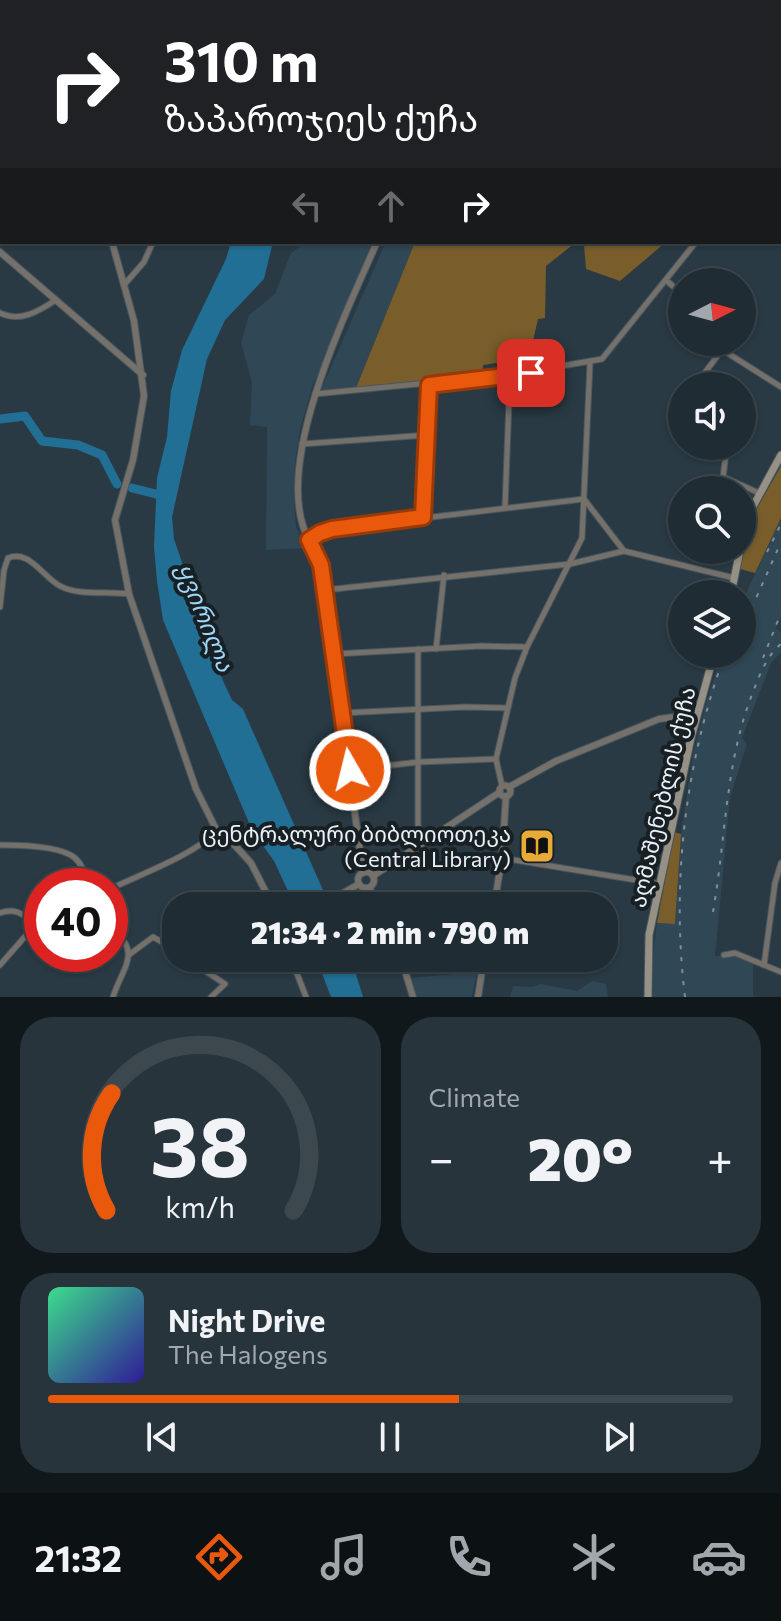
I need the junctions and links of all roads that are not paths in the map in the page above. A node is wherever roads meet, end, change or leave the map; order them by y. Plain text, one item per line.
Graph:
1 (113, 244) edge
2 (152, 244) edge
3 (376, 244) edge
4 (695, 244) edge
5 (0, 252) edge
6 (667, 281) joint
7 (124, 285) junction
8 (56, 300) junction
9 (0, 313) edge
10 (729, 356) edge
11 (590, 363) junction
12 (143, 375) junction
13 (510, 375) junction
14 (429, 385) junction
15 (781, 387) edge
16 (314, 394) junction
17 (427, 435) junction
18 (302, 444) junction
19 (781, 455) edge
20 (725, 460) edge
21 (759, 493) junction
22 (584, 499) junction
23 (756, 499) edge
24 (505, 507) junction
25 (423, 517) junction
26 (309, 540) junction
27 (624, 551) junction
28 (570, 564) junction
29 (737, 564) edge
30 (444, 575) junction
31 (734, 578) joint
32 (325, 590) junction
33 (129, 594) junction
34 (0, 607) edge
35 (527, 647) junction
36 (418, 649) junction
37 (436, 649) junction
38 (334, 654) junction
39 (710, 668) edge
40 (508, 708) junction
41 (419, 709) junction
42 (342, 713) junction
43 (696, 721) junction
44 (496, 759) junction
45 (419, 762) junction
46 (350, 770) junction
47 (504, 790) junction
48 (217, 831) junction
49 (418, 844) junction
50 (0, 845) edge
51 (502, 858) junction
52 (781, 863) edge
53 (83, 868) edge
54 (363, 873) junction
55 (373, 876) junction
56 (128, 880) edge
57 (359, 884) junction
58 (660, 884) junction
59 (369, 888) junction
60 (266, 892) edge
61 (343, 892) edge
62 (372, 892) edge
63 (496, 892) edge
64 (0, 913) edge
65 (24, 914) edge
66 (24, 940) edge
67 (162, 942) edge
68 (128, 950) edge
69 (130, 954) junction
70 (724, 955) dead end
71 (0, 965) edge
72 (764, 965) junction
73 (207, 972) edge
74 (296, 972) edge
75 (405, 972) edge
76 (482, 972) edge
77 (781, 972) edge
78 (113, 997) edge
79 (211, 997) edge
80 (306, 997) edge
81 (413, 997) edge
82 (478, 997) edge
83 (648, 997) edge

1 - 7 street
2 - 7 street
3 - 16 street
4 - 6 street
5 - 8 street
6 - 11 street
7 - 12 street
8 - 9 street
8 - 12 street
10 - 15 street
11 - 13 street
11 - 22 street
12 - 33 street
13 - 14 street
13 - 24 street
14 - 16 street
14 - 17 street
16 - 18 street
17 - 18 street
17 - 25 street
18 - 26 street
19 - 21 main road
20 - 21 street
21 - 23 main road
22 - 24 street
22 - 27 street
22 - 28 street
24 - 25 street
25 - 26 street
26 - 32 street
27 - 28 street
27 - 31 street
28 - 30 street
28 - 35 street
29 - 31 main road
30 - 32 street
30 - 37 street
32 - 38 street
33 - 34 street
33 - 48 street
35 - 37 street
35 - 40 street
36 - 37 street
36 - 38 street
36 - 41 street
38 - 42 street
39 - 43 main road, აღმაშენებლის ქუჩა
40 - 41 street
40 - 44 street
41 - 42 street
41 - 45 street
42 - 46 street
43 - 47 street
43 - 58 main road, აღმაშენებლის ქუჩა
44 - 45 street
44 - 47 street
45 - 46 street
45 - 49 street
46 - 54 street
47 - 49 street
47 - 51 street
48 - 56 street
48 - 60 street
49 - 55 street
50 - 53 street
51 - 58 street
51 - 63 street
52 - 72 street
54 - 55 street
54 - 57 street
55 - 59 street
57 - 59 street
57 - 61 street
58 - 83 main road, აღმაშენებლის ქუჩა
59 - 62 street
64 - 65 street
66 - 71 street
67 - 69 street
68 - 69 street
69 - 78 street
70 - 72 street
72 - 77 street
73 - 79 street
74 - 80 street
75 - 81 street
76 - 82 street

